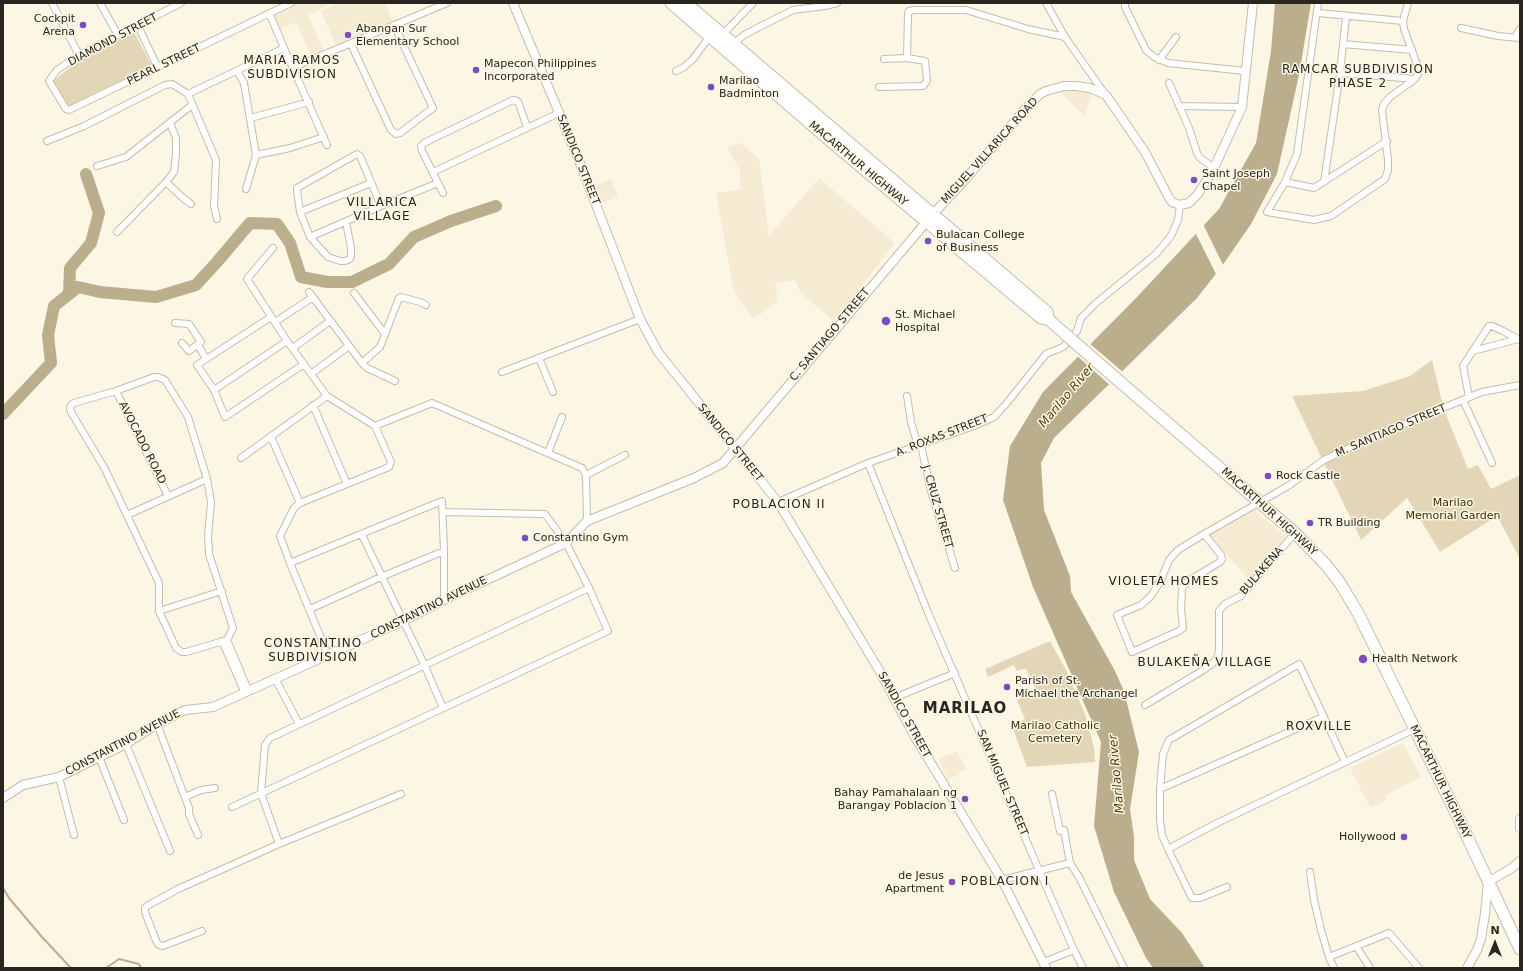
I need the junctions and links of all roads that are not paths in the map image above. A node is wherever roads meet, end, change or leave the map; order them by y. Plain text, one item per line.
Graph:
1 (52, 3) edge
2 (100, 3) edge
3 (181, 3) edge
4 (291, 3) edge
5 (447, 3) edge
6 (513, 3) edge
7 (671, 3) edge
8 (686, 3) edge
9 (753, 3) edge
10 (837, 3) edge
11 (1046, 3) edge
12 (1125, 3) edge
13 (1253, 3) edge
14 (1318, 3) edge
15 (1408, 3) edge
16 (1318, 12) junction
17 (269, 14) junction
18 (1346, 16) junction
19 (1403, 21) junction
20 (138, 26) junction
21 (394, 26) junction
22 (1461, 28) dead end
23 (1520, 28) edge
24 (118, 36) junction
25 (1065, 37) junction
26 (1517, 37) edge
27 (716, 38) junction
28 (1176, 38) dead end
29 (351, 44) junction
30 (733, 44) junction
31 (1343, 44) junction
32 (284, 48) junction
33 (1412, 50) junction
34 (79, 55) junction
35 (907, 58) junction
36 (884, 59) dead end
37 (1159, 60) junction
38 (294, 67) junction
39 (158, 68) junction
40 (237, 71) junction
41 (676, 71) dead end
42 (1245, 71) junction
43 (1340, 73) junction
44 (1415, 79) junction
45 (49, 81) joint
46 (1169, 83) dead end
47 (879, 87) dead end
48 (188, 94) junction
49 (1106, 95) junction
50 (309, 102) junction
51 (192, 106) junction
52 (1179, 106) junction
53 (1242, 107) junction
54 (559, 113) junction
55 (251, 118) junction
56 (170, 123) junction
57 (527, 128) junction
58 (324, 137) junction
59 (47, 141) dead end
60 (1387, 141) junction
61 (327, 145) dead end
62 (256, 155) junction
63 (97, 166) dead end
64 (1214, 168) junction
65 (433, 172) junction
66 (166, 182) junction
67 (1285, 182) junction
68 (1324, 182) junction
69 (371, 183) junction
70 (438, 183) junction
71 (246, 189) dead end
72 (443, 193) dead end
73 (191, 204) dead end
74 (1180, 205) junction
75 (381, 206) junction
76 (300, 212) junction
77 (930, 218) junction
78 (217, 219) dead end
79 (346, 222) junction
80 (117, 232) dead end
81 (310, 237) junction
82 (273, 248) dead end
83 (354, 293) dead end
84 (426, 305) dead end
85 (640, 319) junction
86 (273, 320) junction
87 (330, 321) junction
88 (175, 323) dead end
89 (385, 334) junction
90 (1519, 339) edge
91 (287, 341) junction
92 (182, 343) dead end
93 (198, 345) junction
94 (349, 346) junction
95 (293, 348) junction
96 (1473, 351) junction
97 (539, 358) junction
98 (206, 359) junction
99 (362, 363) junction
100 (304, 364) junction
101 (502, 372) dead end
102 (311, 374) junction
103 (395, 381) dead end
104 (1520, 385) edge
105 (214, 390) junction
106 (116, 391) junction
107 (553, 392) dead end
108 (327, 396) junction
109 (907, 396) dead end
110 (1466, 398) junction
111 (313, 405) junction
112 (562, 417) dead end
113 (375, 426) junction
114 (271, 437) junction
115 (919, 446) junction
116 (735, 449) junction
117 (548, 453) junction
118 (625, 455) dead end
119 (241, 458) dead end
120 (868, 463) junction
121 (1492, 463) dead end
122 (586, 475) junction
123 (206, 479) junction
124 (347, 484) junction
125 (168, 496) junction
126 (778, 502) junction
127 (1260, 502) junction
128 (300, 503) junction
129 (443, 512) junction
130 (127, 516) junction
131 (587, 521) junction
132 (1295, 533) junction
133 (1204, 534) junction
134 (362, 535) junction
135 (566, 543) junction
136 (444, 551) junction
137 (290, 563) junction
138 (955, 568) dead end
139 (381, 577) junction
140 (589, 588) junction
141 (222, 591) junction
142 (444, 600) junction
143 (310, 609) junction
144 (159, 611) junction
145 (403, 621) junction
146 (224, 641) junction
147 (328, 655) junction
148 (424, 664) junction
149 (955, 673) junction
150 (276, 680) junction
151 (246, 692) junction
152 (894, 698) junction
153 (1145, 705) dead end
154 (443, 708) junction
155 (1323, 717) junction
156 (157, 724) junction
157 (299, 724) junction
158 (1415, 729) junction
159 (126, 744) junction
160 (99, 757) junction
161 (1345, 762) junction
162 (59, 776) junction
163 (215, 788) dead end
164 (1160, 789) junction
165 (260, 793) junction
166 (401, 794) dead end
167 (1052, 794) dead end
168 (185, 797) junction
169 (3, 798) edge
170 (232, 807) dead end
171 (1520, 819) edge
172 (124, 820) dead end
173 (1520, 828) edge
174 (74, 835) dead end
175 (198, 835) dead end
176 (279, 844) junction
177 (1168, 849) junction
178 (170, 852) dead end
179 (1520, 861) edge
180 (1070, 863) junction
181 (1039, 870) junction
182 (1310, 872) dead end
183 (1002, 880) junction
184 (1488, 882) junction
185 (1227, 887) dead end
186 (202, 931) dead end
187 (1519, 944) edge
188 (1356, 946) junction
189 (1074, 950) junction
190 (1329, 957) junction
191 (1045, 965) edge
192 (1083, 968) edge
193 (1124, 968) edge
194 (1334, 968) edge
195 (1370, 968) edge
196 (1419, 968) edge
197 (1467, 968) edge

1 - 34 street
2 - 24 street
3 - 20 street, DIAMOND STREET
4 - 17 street, PEARL STREET
5 - 21 street
6 - 54 main road, SANDICO STREET
7 - 27 highway, MACARTHUR HIGHWAY
8 - 27 highway, MACARTHUR HIGHWAY
9 - 27 street
10 - 30 street
11 - 25 street
12 - 37 street
13 - 42 main road
14 - 16 street
15 - 19 street
16 - 18 street
16 - 67 street
17 - 32 street
17 - 39 street, PEARL STREET
18 - 19 street
18 - 31 street
19 - 33 street
20 - 24 street, DIAMOND STREET
20 - 39 street
21 - 29 street
21 - 29 street
22 - 26 street
23 - 26 street
24 - 34 street, DIAMOND STREET
25 - 35 street
25 - 49 street
27 - 30 highway, MACARTHUR HIGHWAY
27 - 41 street
27 - 77 highway, MACARTHUR HIGHWAY
28 - 37 street
29 - 38 street
30 - 77 highway, MACARTHUR HIGHWAY
31 - 33 street
31 - 43 street
32 - 38 street
32 - 40 street
33 - 44 street
34 - 45 street, DIAMOND STREET
35 - 36 street
35 - 47 street
37 - 42 street
38 - 50 street
39 - 45 street, PEARL STREET
40 - 48 street
40 - 55 street
42 - 53 main road
43 - 44 street
43 - 68 street
44 - 60 street
46 - 52 street
48 - 51 street
48 - 59 street
49 - 74 main road
49 - 77 main road, MIGUEL VILLARICA ROAD
50 - 55 street
50 - 58 street
51 - 56 street
51 - 78 street
52 - 53 street
52 - 64 street
53 - 64 main road
54 - 57 street
54 - 85 main road, SANDICO STREET
55 - 62 street
56 - 63 street
56 - 66 street
57 - 65 street
57 - 65 street
58 - 61 street
58 - 62 street
60 - 67 street
60 - 68 street
62 - 71 street
64 - 74 main road
65 - 70 street
66 - 73 street
66 - 80 street
67 - 68 street
69 - 75 street
69 - 76 street
69 - 76 street
70 - 72 street
70 - 75 street
74 - 115 street, A. ROXAS STREET
75 - 79 street
76 - 81 street
77 - 116 main road, C. SANTIAGO STREET
77 - 127 highway, MACARTHUR HIGHWAY, bridge
79 - 81 street
79 - 81 street
82 - 86 street
83 - 89 street
84 - 89 street
85 - 97 street
85 - 116 main road, SANDICO STREET
86 - 87 street
86 - 91 street
86 - 98 street
87 - 94 street
87 - 95 street
88 - 93 street
89 - 99 street
90 - 96 street
90 - 96 street
91 - 95 street
91 - 105 street
92 - 93 street
93 - 98 street
94 - 99 street
94 - 102 street
95 - 100 street
96 - 110 street
97 - 101 street
97 - 107 street
98 - 105 street
99 - 103 street
100 - 102 street
100 - 105 street
102 - 108 street
104 - 110 street, M. SANTIAGO STREET
106 - 123 street
106 - 125 street, AVOCADO ROAD
106 - 130 street
108 - 111 street
108 - 113 street
109 - 115 street, J. CRUZ STREET
110 - 121 street
110 - 127 street, M. SANTIAGO STREET
111 - 114 street
111 - 124 street
112 - 117 street
113 - 117 street
113 - 124 street
114 - 119 street
114 - 128 street
115 - 120 street, A. ROXAS STREET
115 - 138 street, J. CRUZ STREET
116 - 126 main road, SANDICO STREET
116 - 131 main road, CONSTANTINO AVENUE
117 - 122 street
118 - 122 street
120 - 126 street, A. ROXAS STREET
120 - 149 street, SAN MIGUEL STREET
122 - 131 street
123 - 125 street
123 - 141 street
124 - 128 street
125 - 130 street
126 - 152 main road, SANDICO STREET
127 - 132 highway, MACARTHUR HIGHWAY
127 - 133 street, M. SANTIAGO STREET
128 - 137 street
129 - 134 street
129 - 135 street
129 - 136 street
130 - 144 street
131 - 135 main road, CONSTANTINO AVENUE
132 - 153 street, BULAKENA
132 - 158 highway, MACARTHUR HIGHWAY
133 - 133 street, M. SANTIAGO STREET
134 - 137 street
134 - 139 street
135 - 140 street
135 - 142 main road, CONSTANTINO AVENUE
136 - 139 street
136 - 142 street
137 - 143 street
139 - 143 street
139 - 145 street
140 - 148 street
140 - 154 street
141 - 144 street
141 - 146 street
142 - 145 main road, CONSTANTINO AVENUE
143 - 147 street
144 - 146 street
145 - 147 main road, CONSTANTINO AVENUE
145 - 148 street
146 - 151 street
147 - 150 main road, CONSTANTINO AVENUE
148 - 154 street
148 - 157 street
149 - 152 street
149 - 181 street, SAN MIGUEL STREET
150 - 151 main road, CONSTANTINO AVENUE
150 - 157 street
151 - 156 main road, CONSTANTINO AVENUE
152 - 183 main road, SANDICO STREET
154 - 165 street
155 - 161 street
155 - 164 street
155 - 164 street
156 - 159 main road, CONSTANTINO AVENUE
156 - 168 street
157 - 165 street
158 - 161 street
158 - 184 highway, MACARTHUR HIGHWAY
159 - 160 main road, CONSTANTINO AVENUE
159 - 178 street
160 - 162 main road, CONSTANTINO AVENUE
160 - 172 street
161 - 177 street
162 - 169 main road, CONSTANTINO AVENUE
162 - 174 street
163 - 168 street
164 - 177 street
165 - 170 street
165 - 176 street
166 - 176 street
167 - 180 street
168 - 175 street
171 - 173 main road
176 - 186 street
177 - 185 street
179 - 184 main road
180 - 181 street
180 - 193 street
181 - 183 street
181 - 189 street, SAN MIGUEL STREET
182 - 190 street
183 - 191 main road, SANDICO STREET
184 - 187 highway, MACARTHUR HIGHWAY
184 - 197 main road
188 - 190 street
188 - 195 street
188 - 196 street
189 - 191 street
189 - 192 street, SAN MIGUEL STREET
190 - 194 street

